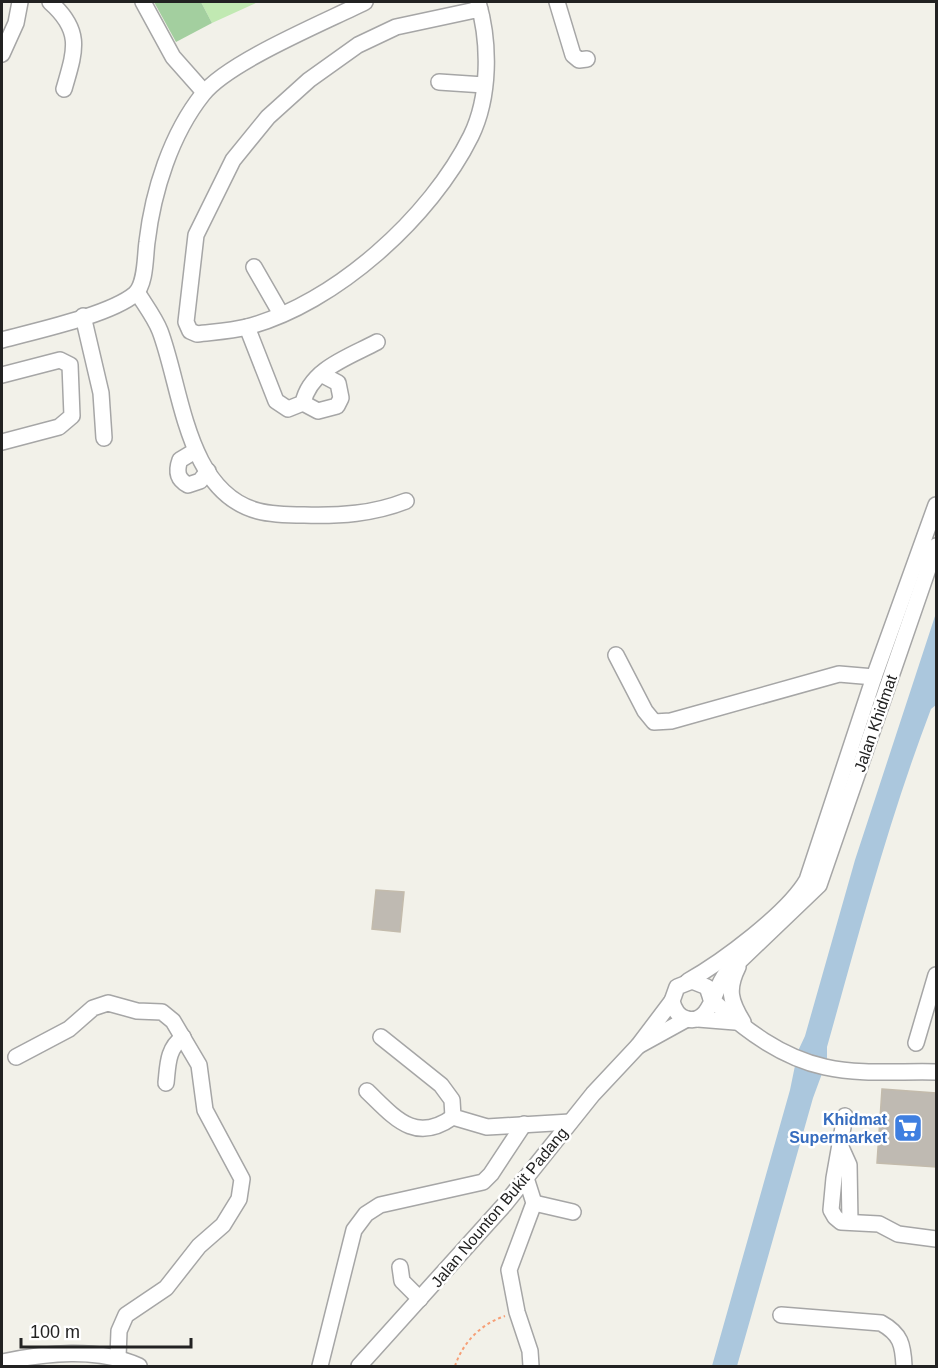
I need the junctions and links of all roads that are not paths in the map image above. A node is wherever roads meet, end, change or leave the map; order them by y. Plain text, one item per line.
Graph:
1 (20, 2) edge
2 (50, 2) edge
3 (143, 2) edge
4 (365, 2) edge
5 (557, 2) edge
6 (479, 5) edge
7 (4, 38) edge
8 (2, 54) edge
9 (587, 59) dead end
10 (439, 82) dead end
11 (484, 85) junction
12 (64, 89) dead end
13 (204, 92) junction
14 (255, 267) dead end
15 (137, 292) junction
16 (281, 314) junction
17 (83, 316) junction
18 (247, 327) junction
19 (2, 340) edge
20 (377, 342) dead end
21 (321, 374) junction
22 (2, 375) edge
23 (303, 403) junction
24 (104, 438) dead end
25 (2, 442) edge
26 (195, 451) junction
27 (208, 471) junction
28 (406, 501) dead end
29 (936, 505) edge
30 (936, 546) edge
31 (616, 655) dead end
32 (874, 677) junction
33 (745, 957) junction
34 (936, 975) edge
35 (688, 981) junction
36 (711, 999) junction
37 (672, 1001) junction
38 (693, 1019) junction
39 (740, 1025) junction
40 (183, 1038) junction
41 (381, 1038) dead end
42 (916, 1043) dead end
43 (638, 1046) junction
44 (15, 1056) dead end
45 (936, 1072) edge
46 (166, 1083) dead end
47 (368, 1091) dead end
48 (845, 1116) dead end
49 (453, 1117) junction
50 (570, 1122) junction
51 (524, 1124) junction
52 (526, 1178) junction
53 (534, 1203) junction
54 (573, 1212) dead end
55 (936, 1239) edge
56 (400, 1267) dead end
57 (420, 1299) junction
58 (780, 1315) dead end
59 (118, 1357) junction
60 (530, 1359) edge
61 (2, 1362) edge
62 (139, 1366) edge
63 (320, 1366) edge
64 (359, 1366) edge
65 (519, 1366) edge
66 (904, 1366) edge

1 - 7 street
2 - 12 street
3 - 13 street
4 - 13 street
5 - 9 street
6 - 11 street
6 - 18 street
7 - 8 street
10 - 11 street
11 - 16 street
13 - 15 street
14 - 16 street
15 - 17 street
15 - 26 street
16 - 18 street
17 - 19 street
17 - 24 street
18 - 23 street
20 - 21 street
21 - 23 street
21 - 23 street
22 - 25 street
26 - 27 street
26 - 27 street
27 - 28 street
29 - 32 street
30 - 33 street, Jalan Khidmat
31 - 32 street
32 - 35 street
33 - 36 street, Jalan Khidmat
33 - 39 street
34 - 42 street
35 - 36 street
35 - 37 street
36 - 38 street
36 - 39 street
37 - 38 street
37 - 43 street, Jalan Nounton Bukit Padang
38 - 39 street
38 - 43 street, Jalan Nounton Bukit Padang
39 - 45 street
40 - 44 street
40 - 46 street
40 - 59 street
41 - 49 street
43 - 50 street, Jalan Nounton Bukit Padang
47 - 49 street
48 - 55 street
49 - 51 street
50 - 51 street
50 - 52 street, Jalan Nounton Bukit Padang
51 - 63 street
52 - 53 street
52 - 57 street, Jalan Nounton Bukit Padang
53 - 54 street
53 - 60 street
56 - 57 street
57 - 64 street, Jalan Nounton Bukit Padang
58 - 66 street
59 - 61 street
59 - 62 street
60 - 65 street

